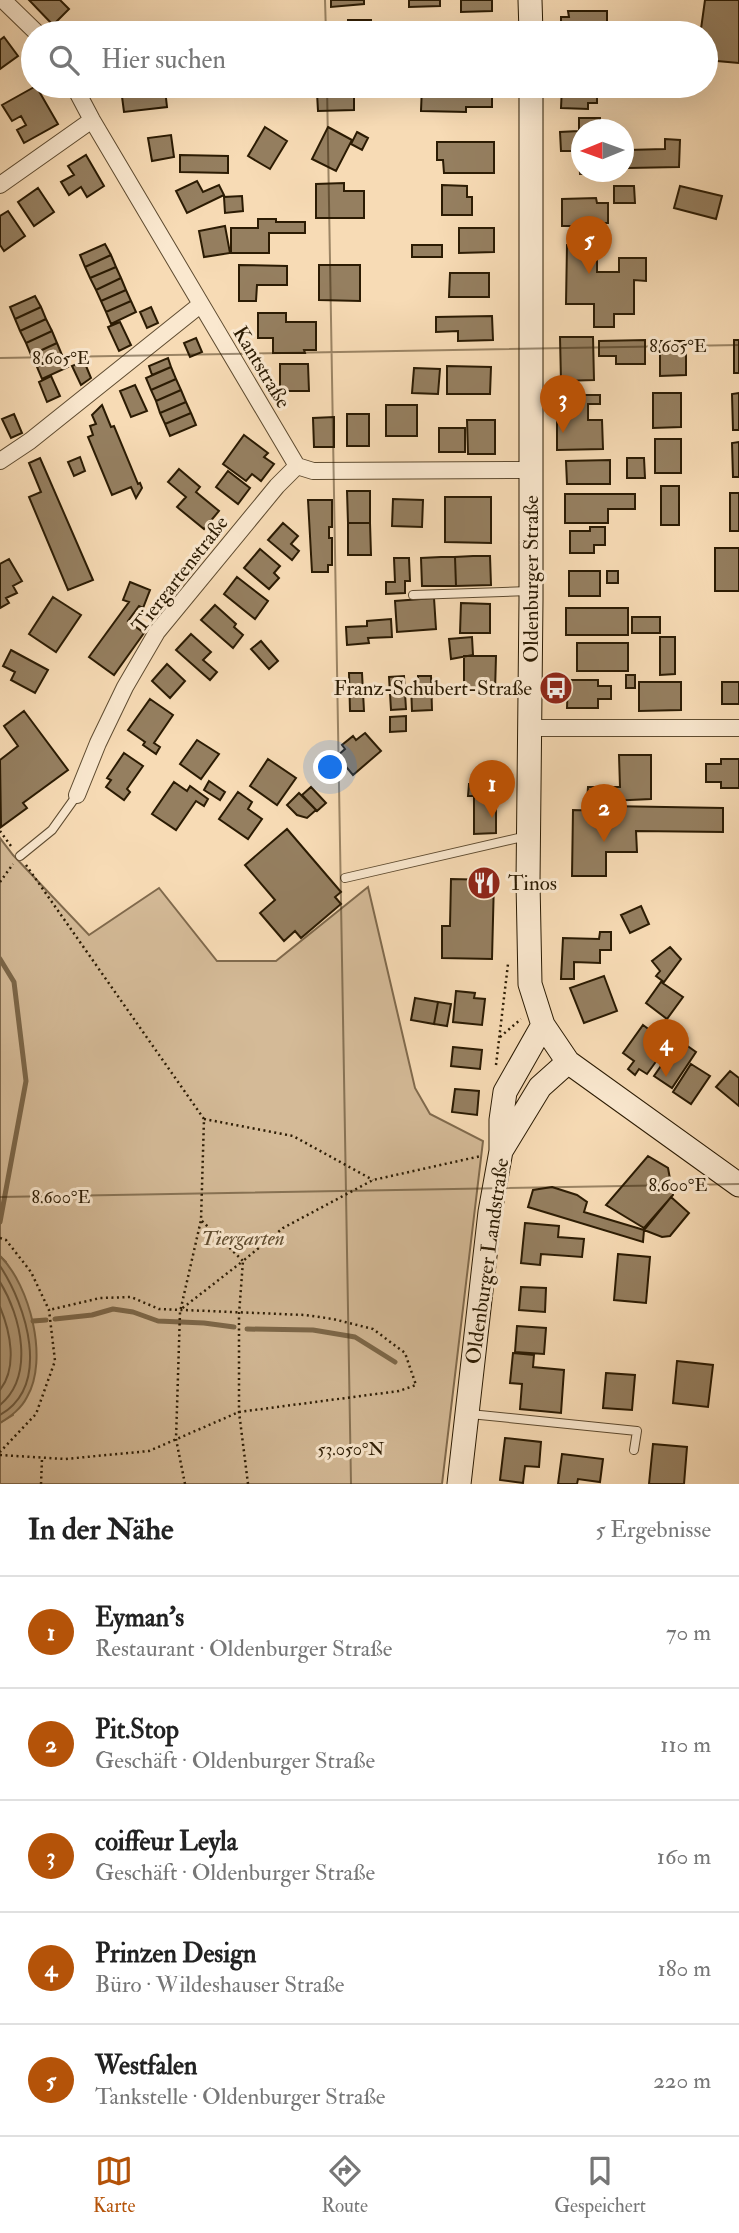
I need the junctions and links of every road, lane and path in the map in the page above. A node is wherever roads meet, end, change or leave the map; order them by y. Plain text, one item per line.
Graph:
1 (3, 0) edge
2 (530, 0) edge
3 (25, 21) edge
4 (531, 21) edge
5 (80, 98) edge
6 (531, 98) edge
7 (92, 120) junction
8 (0, 185) edge
9 (200, 305) junction
10 (0, 461) edge
11 (297, 466) junction
12 (530, 470) junction
13 (531, 591) junction
14 (413, 596) dead end
15 (530, 728) junction
16 (739, 728) edge
17 (77, 795) joint
18 (0, 831) edge
19 (528, 835) junction
20 (19, 856) junction
21 (345, 878) dead end
22 (0, 882) edge
23 (508, 976) dead end
24 (521, 1019) dead end
25 (543, 1025) junction
26 (568, 1062) junction
27 (204, 1119) junction
28 (501, 1151) junction
29 (373, 1180) junction
30 (739, 1185) edge
31 (201, 1220) junction
32 (0, 1238) edge
33 (243, 1261) junction
34 (49, 1310) junction
35 (180, 1311) junction
36 (239, 1314) junction
37 (239, 1412) junction
38 (468, 1414) junction
39 (176, 1439) junction
40 (634, 1450) dead end
41 (0, 1454) edge
42 (42, 1459) junction
43 (41, 1484) edge
44 (186, 1484) edge
45 (248, 1484) edge
46 (459, 1484) edge

1 - 3 street
2 - 4 main road
5 - 7 street, Kantstraße
6 - 12 main road, Oldenburger Straße
7 - 8 street
7 - 9 street, Kantstraße
9 - 10 street
9 - 11 street, Kantstraße
11 - 12 street
11 - 17 street, Tiergartenstraße
12 - 13 main road, Oldenburger Straße
13 - 14 lane
13 - 15 main road, Oldenburger Straße
15 - 16 street
15 - 19 main road, Oldenburger Straße
17 - 20 lane
18 - 20 path
19 - 21 lane
19 - 25 main road, Oldenburger Straße
20 - 22 path
20 - 27 path
23 - 24 path
25 - 26 main road, Oldenburger Straße
25 - 28 main road
26 - 28 main road, Oldenburger Landstraße
26 - 30 main road
27 - 29 path
27 - 31 path
28 - 29 path
28 - 38 main road, Oldenburger Landstraße
29 - 33 path
31 - 33 path
31 - 35 path
32 - 34 path
33 - 35 path
33 - 36 path
34 - 35 path
34 - 41 path
35 - 36 path
35 - 39 path
36 - 37 path
36 - 37 path
37 - 39 path
37 - 45 path
38 - 40 lane
38 - 46 main road, Oldenburger Landstraße
39 - 42 path
39 - 44 path
41 - 42 path
42 - 43 path

